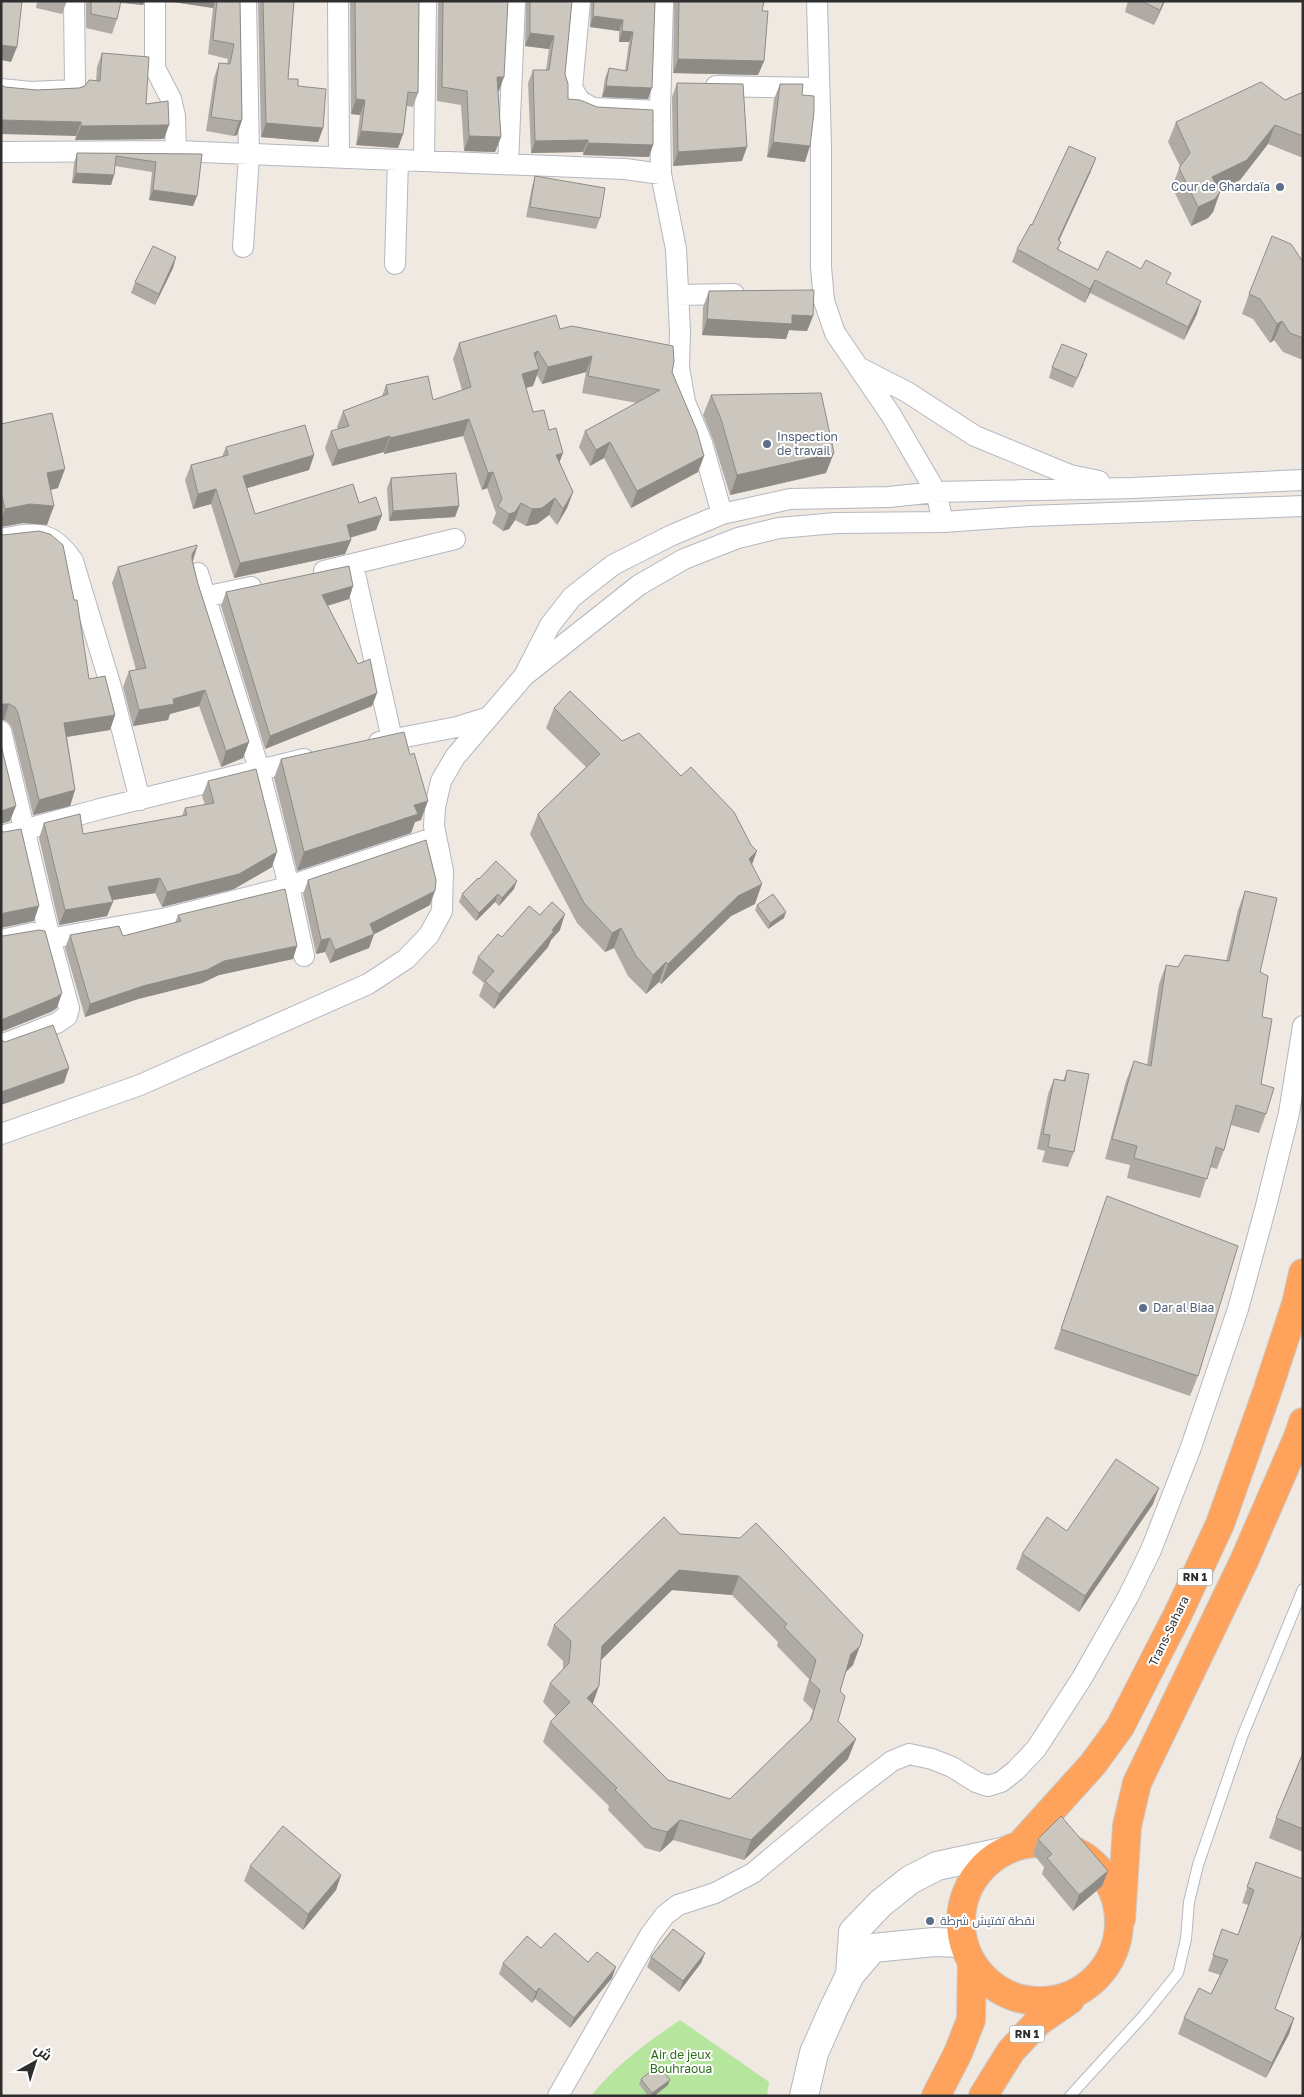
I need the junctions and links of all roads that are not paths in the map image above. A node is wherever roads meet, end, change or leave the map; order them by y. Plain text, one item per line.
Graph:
1 (74, 1) edge
2 (155, 1) edge
3 (246, 1) edge
4 (338, 1) edge
5 (426, 1) edge
6 (515, 1) edge
7 (580, 1) edge
8 (663, 1) edge
9 (817, 1) edge
10 (679, 86) junction
11 (819, 88) junction
12 (1, 89) edge
13 (660, 110) junction
14 (176, 150) junction
15 (1, 152) edge
16 (249, 155) junction
17 (339, 157) junction
18 (398, 160) junction
19 (424, 161) junction
20 (508, 164) junction
21 (661, 174) junction
22 (243, 248) dead end
23 (395, 264) dead end
24 (756, 294) edge
25 (678, 295) junction
26 (858, 367) junction
27 (1303, 480) edge
28 (1132, 488) junction
29 (936, 492) junction
30 (1303, 506) edge
31 (722, 514) junction
32 (943, 522) junction
33 (1, 539) edge
34 (455, 539) dead end
35 (353, 565) junction
36 (198, 573) dead end
37 (307, 575) edge
38 (270, 583) edge
39 (204, 597) junction
40 (524, 676) junction
41 (489, 717) junction
42 (1, 731) edge
43 (392, 739) junction
44 (356, 747) edge
45 (318, 756) edge
46 (260, 769) junction
47 (140, 800) junction
48 (25, 830) junction
49 (1, 836) edge
50 (436, 837) junction
51 (289, 886) junction
52 (49, 934) junction
53 (1, 940) edge
54 (304, 956) dead end
55 (1303, 1026) edge
56 (1, 1045) edge
57 (1, 1134) edge
58 (1303, 1273) edge
59 (1303, 1422) edge
60 (1303, 1589) edge
61 (1011, 1848) junction
62 (1121, 1919) junction
63 (968, 1953) junction
64 (850, 1975) junction
65 (1087, 1988) junction
66 (558, 2096) edge
67 (804, 2096) edge
68 (936, 2096) edge
69 (983, 2096) edge
70 (1070, 2096) edge

1 - 12 street
2 - 14 street
3 - 16 street
4 - 17 street
5 - 19 street
6 - 20 street
7 - 13 street
8 - 10 street
9 - 11 street
10 - 11 street
10 - 13 street
11 - 26 street
13 - 21 street
14 - 15 street
14 - 16 street
16 - 17 street
16 - 22 street
17 - 18 street
18 - 19 street
18 - 23 street
19 - 20 street
20 - 21 street
21 - 25 street
24 - 25 street
25 - 31 street
26 - 28 street
26 - 29 street
27 - 28 street
28 - 29 street
29 - 31 street
29 - 32 street
30 - 32 street
31 - 40 street
32 - 40 street
33 - 47 street
34 - 35 street
35 - 37 street
35 - 43 street
36 - 39 street
38 - 39 street
39 - 46 street
40 - 41 street
41 - 43 street
41 - 50 street
42 - 48 street
43 - 44 street
45 - 46 street
46 - 47 street
46 - 51 street
47 - 48 street
48 - 49 street
48 - 52 street
50 - 51 street
50 - 57 street
51 - 52 street
51 - 54 street
52 - 53 street
52 - 56 street
55 - 66 street
58 - 61 highway, Trans-Sahara / RN 1
59 - 62 highway, RN 1
60 - 70 lane
61 - 62 highway
61 - 63 highway
61 - 64 main road
62 - 65 highway
63 - 64 main road
63 - 65 highway
63 - 68 highway
64 - 67 main road
65 - 69 highway, RN 1

